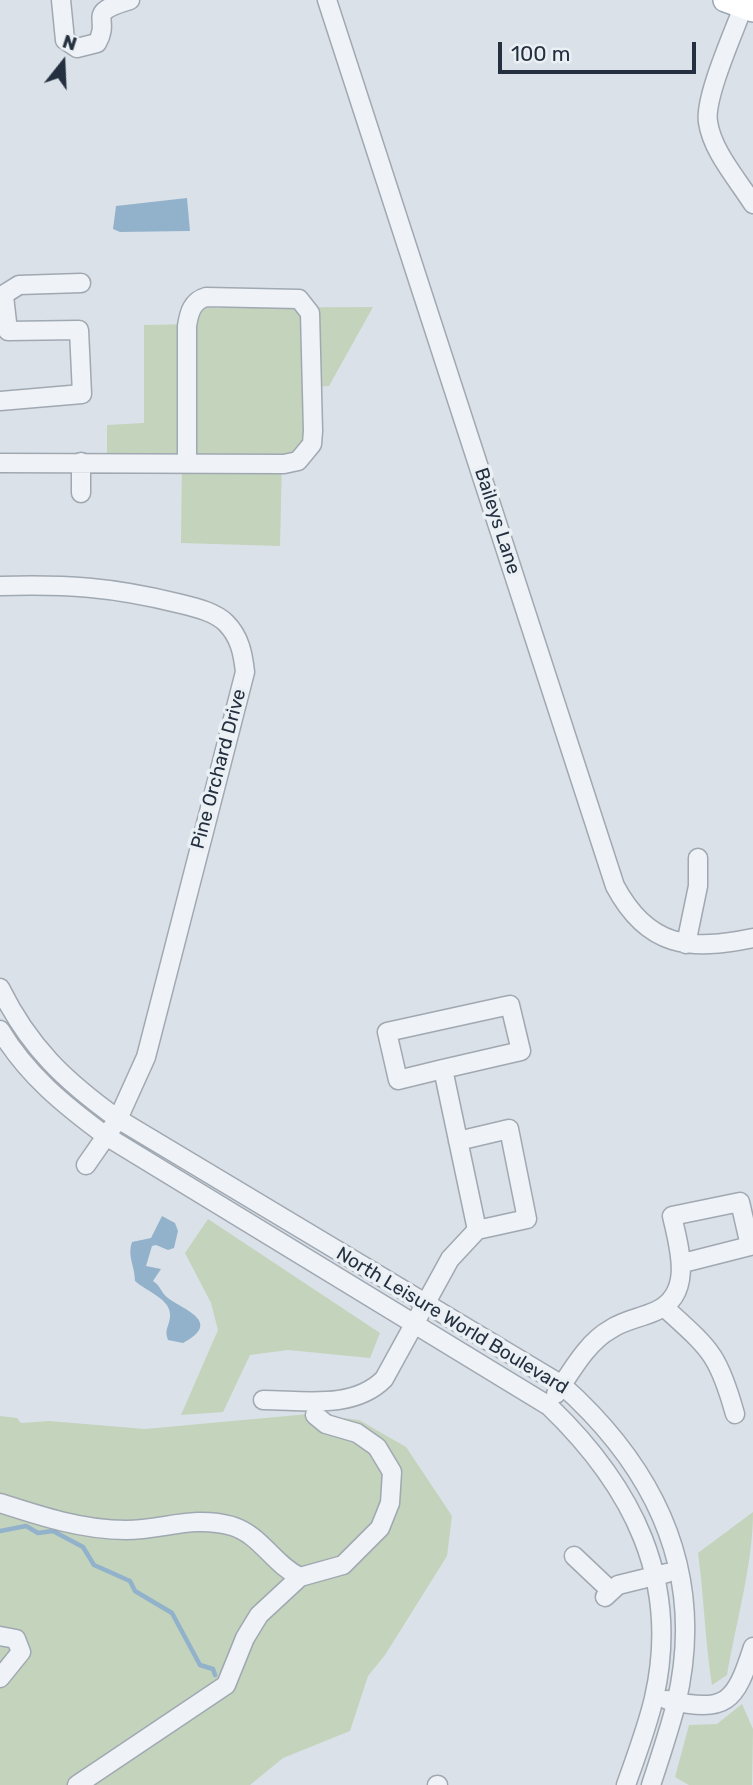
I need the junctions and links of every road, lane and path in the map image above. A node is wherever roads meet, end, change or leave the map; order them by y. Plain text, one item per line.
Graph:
1 (61, 0) edge
2 (130, 0) edge
3 (327, 0) edge
4 (740, 6) edge
5 (753, 204) edge
6 (81, 284) dead end
7 (2, 296) edge
8 (0, 401) edge
9 (81, 462) junction
10 (0, 463) edge
11 (187, 463) junction
12 (81, 493) dead end
13 (0, 586) edge
14 (698, 858) dead end
15 (753, 938) edge
16 (686, 944) junction
17 (0, 988) edge
18 (0, 1030) edge
19 (443, 1069) junction
20 (118, 1119) junction
21 (106, 1136) junction
22 (458, 1141) junction
23 (86, 1165) dead end
24 (477, 1230) junction
25 (683, 1263) junction
26 (426, 1304) junction
27 (664, 1307) junction
28 (415, 1325) junction
29 (562, 1385) junction
30 (263, 1400) dead end
31 (549, 1406) junction
32 (735, 1414) dead end
33 (315, 1415) dead end
34 (0, 1503) edge
35 (574, 1556) dead end
36 (677, 1571) junction
37 (655, 1575) junction
38 (300, 1577) junction
39 (0, 1636) edge
40 (753, 1647) edge
41 (0, 1678) edge
42 (654, 1698) junction
43 (676, 1702) junction
44 (77, 1785) edge
45 (626, 1785) edge
46 (651, 1785) edge

1 - 2 street
3 - 16 street, Baileys Lane
4 - 5 street
6 - 7 street
7 - 8 street
9 - 10 street
9 - 11 street
9 - 12 street
11 - 11 street
13 - 20 street, Pine Orchard Drive
14 - 16 street
15 - 16 street, Baileys Lane
17 - 20 street, North Leisure World Boulevard
18 - 21 street, North Leisure World Boulevard
19 - 19 street
19 - 22 street
20 - 21 street, Pine Orchard Drive
20 - 26 street, North Leisure World Boulevard
21 - 23 street, Pine Orchard Drive
21 - 28 street, North Leisure World Boulevard
22 - 24 street
22 - 24 street
24 - 26 street
25 - 25 street
25 - 27 street
26 - 28 street
26 - 29 street, North Leisure World Boulevard
27 - 29 street
27 - 32 street
28 - 30 street
28 - 31 street, North Leisure World Boulevard
29 - 31 street
29 - 36 street, North Leisure World Boulevard
31 - 37 street, North Leisure World Boulevard
33 - 38 street
34 - 38 street
35 - 37 street
36 - 37 street
36 - 43 street, North Leisure World Boulevard
37 - 42 street, North Leisure World Boulevard
38 - 44 street
39 - 41 street
40 - 43 street
42 - 43 street
42 - 45 street, North Leisure World Boulevard
43 - 46 street, North Leisure World Boulevard

